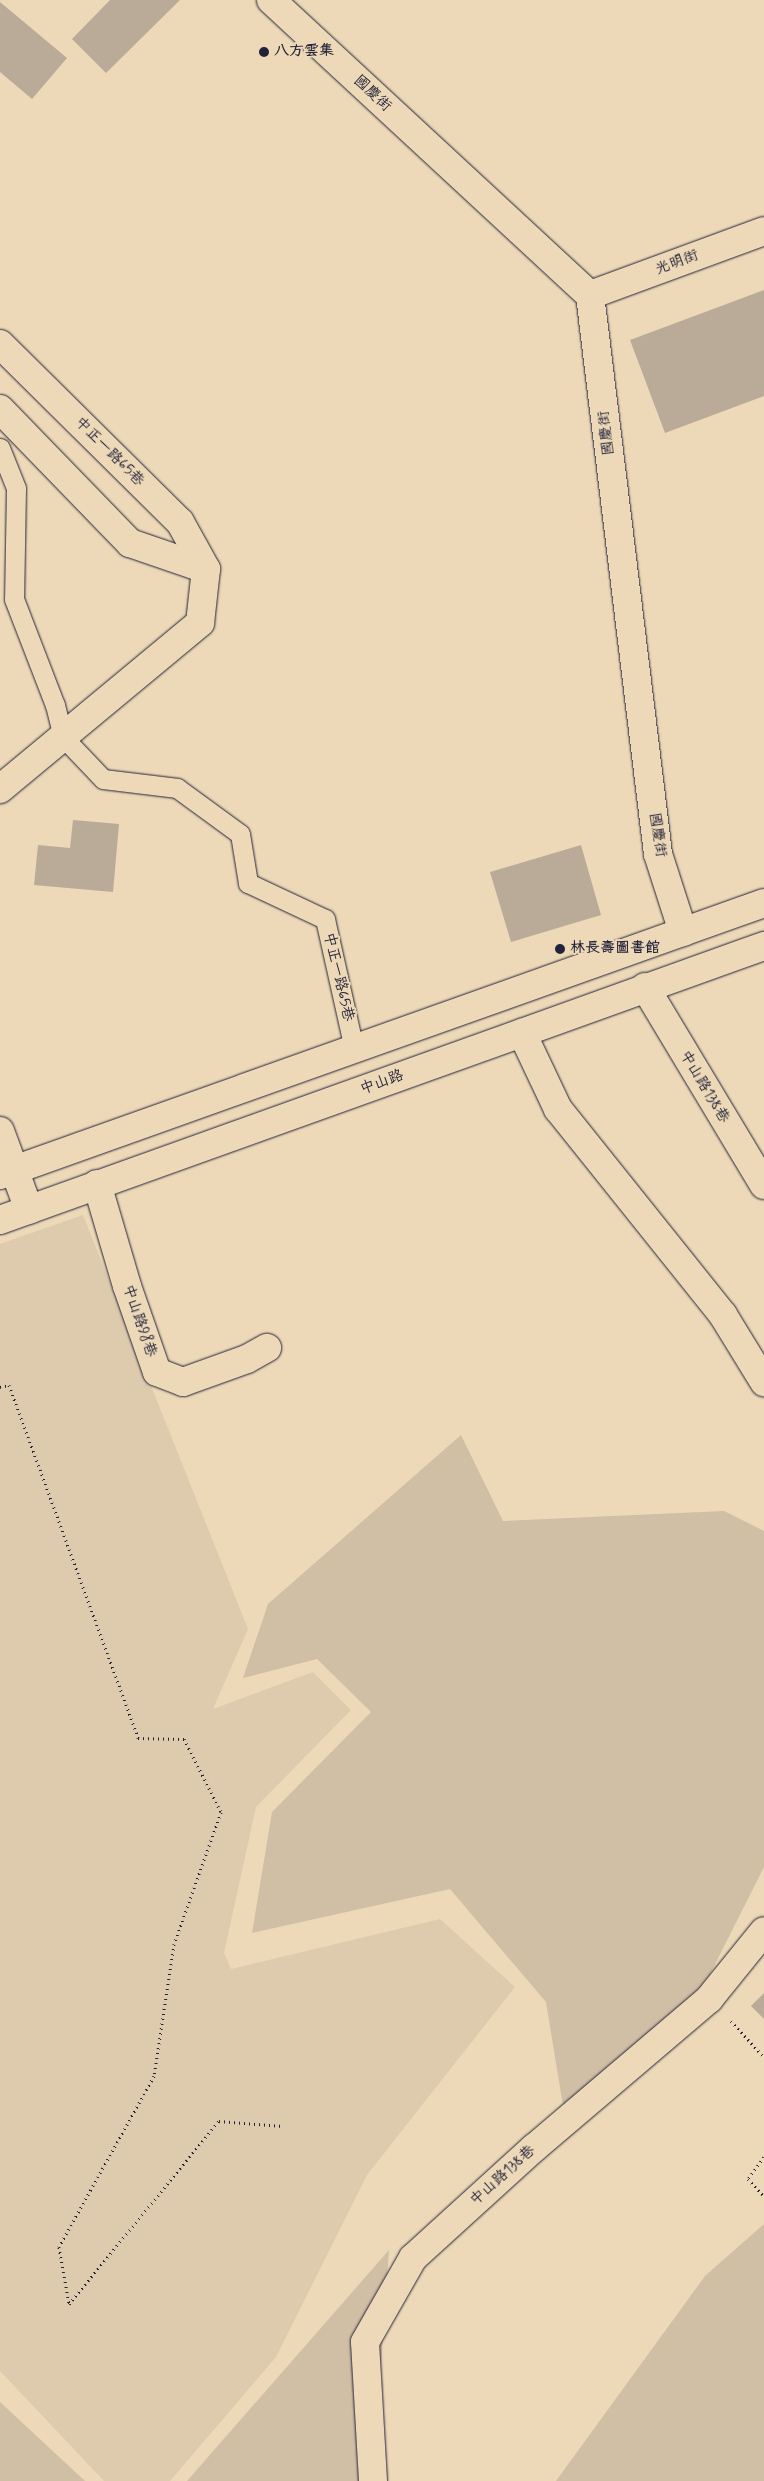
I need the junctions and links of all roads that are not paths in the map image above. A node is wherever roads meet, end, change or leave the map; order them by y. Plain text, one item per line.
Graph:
1 (271, 0) edge
2 (764, 231) edge
3 (590, 295) junction
4 (0, 344) edge
5 (0, 409) edge
6 (0, 448) edge
7 (206, 568) junction
8 (63, 737) junction
9 (0, 789) edge
10 (764, 903) edge
11 (683, 932) junction
12 (764, 946) edge
13 (645, 987) junction
14 (522, 1033) junction
15 (354, 1049) junction
16 (0, 1131) edge
17 (7, 1172) edge
18 (97, 1184) junction
19 (764, 1186) edge
20 (29, 1210) junction
21 (0, 1220) edge
22 (267, 1348) dead end
23 (764, 1382) edge
24 (764, 1931) edge
25 (373, 2481) edge

1 - 3 street, 國慶街
2 - 3 street, 光明街
3 - 11 street, 國慶街
4 - 7 street, 中正一路65巷
5 - 7 street
6 - 8 lane, 中正一路65巷
7 - 8 street
8 - 9 street
8 - 15 lane, 中正一路65巷
10 - 11 street
11 - 13 street
11 - 15 street
12 - 13 street, 中山路
13 - 14 street, 中山路
13 - 19 street, 中山路138巷
14 - 18 street, 中山路
14 - 23 street
15 - 17 street
16 - 17 street
17 - 20 street
18 - 20 street, 中山路
18 - 22 street, 中山路98巷
20 - 21 street, 中山路
24 - 25 street, 中山路138巷

